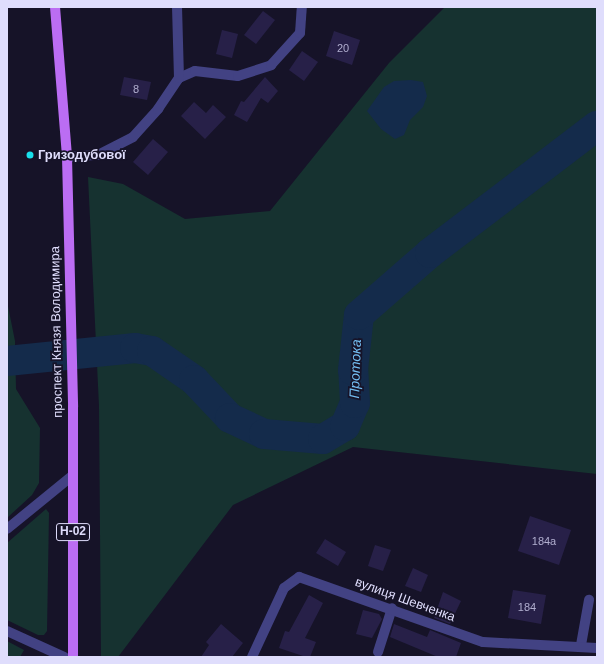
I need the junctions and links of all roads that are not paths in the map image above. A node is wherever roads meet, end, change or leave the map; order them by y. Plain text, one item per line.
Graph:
1 (55, 7) edge
2 (177, 7) edge
3 (302, 7) edge
4 (179, 78) junction
5 (67, 157) junction
6 (72, 476) junction
7 (7, 529) edge
8 (589, 600) dead end
9 (392, 608) junction
10 (7, 631) edge
11 (581, 645) junction
12 (597, 648) edge
13 (378, 652) dead end
14 (64, 657) edge
15 (73, 657) edge
16 (252, 657) edge

1 - 5 main road, проспект Князя Володимира / Н-02
2 - 4 street
3 - 4 street
4 - 5 street
5 - 6 main road, проспект Князя Володимира / Н-02
6 - 7 street
6 - 15 main road, проспект Князя Володимира / Н-02
8 - 11 street
9 - 11 street, вулиця Шевченка
9 - 13 street
9 - 16 street, вулиця Шевченка
10 - 14 street
11 - 12 street, вулиця Шевченка

